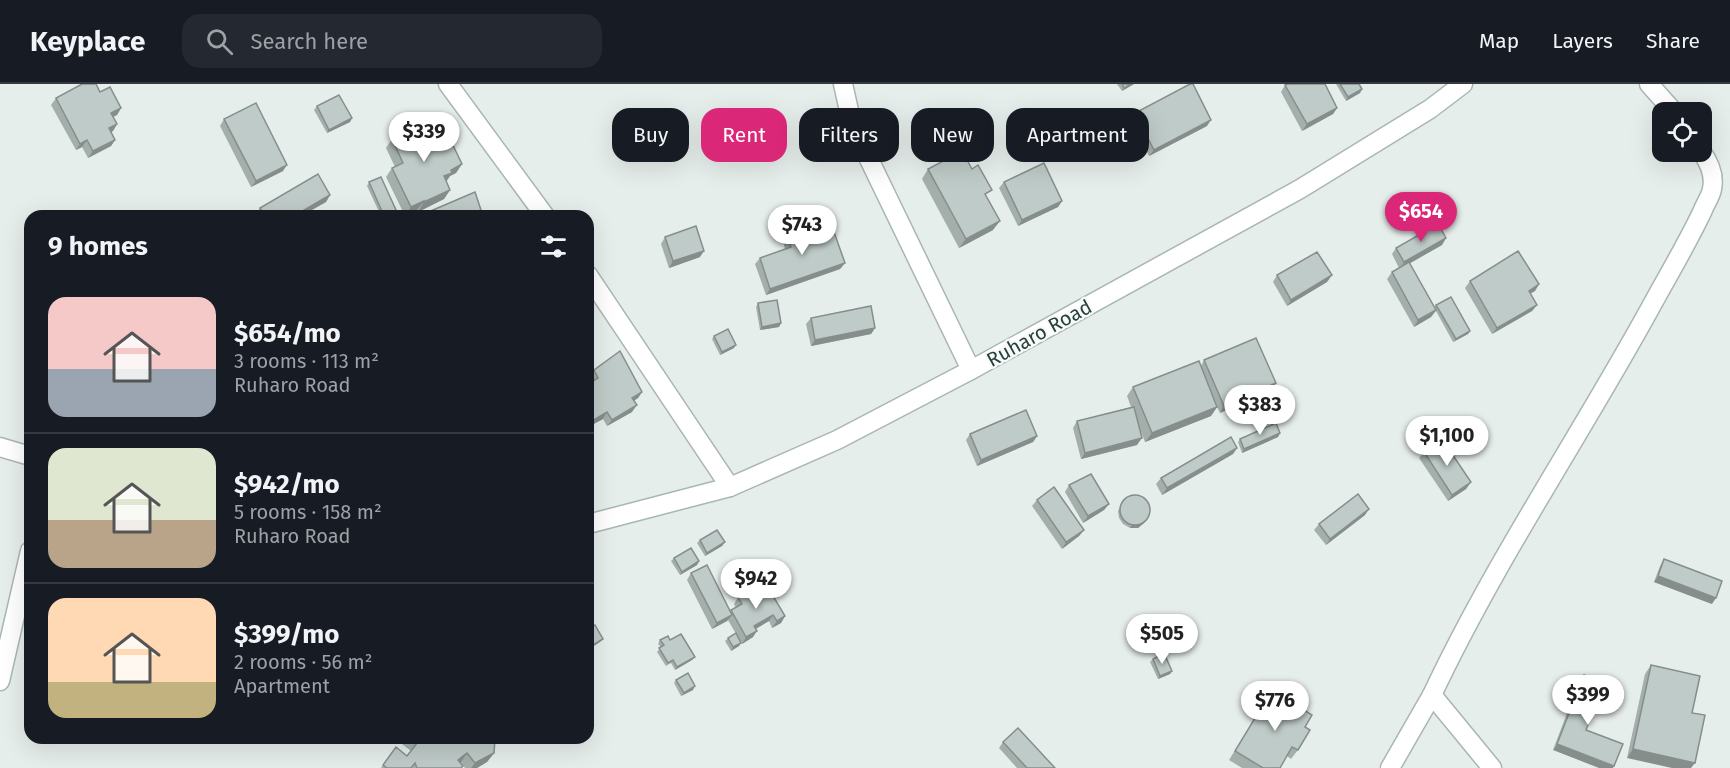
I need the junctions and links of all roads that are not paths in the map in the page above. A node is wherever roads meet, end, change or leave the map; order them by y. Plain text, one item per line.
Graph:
1 (448, 84) edge
2 (843, 84) edge
3 (1463, 84) edge
4 (1649, 84) edge
5 (1665, 102) edge
6 (1708, 162) edge
7 (541, 210) edge
8 (594, 284) edge
9 (971, 370) junction
10 (0, 447) edge
11 (24, 454) edge
12 (730, 488) junction
13 (594, 522) edge
14 (24, 577) edge
15 (0, 681) edge
16 (1432, 695) junction
17 (1390, 768) edge
18 (1492, 768) edge

1 - 7 street
2 - 9 street
3 - 9 street, Ruharo Road
4 - 5 street
6 - 16 street
8 - 12 street
9 - 12 street, Ruharo Road
10 - 11 street
12 - 13 street, Ruharo Road
14 - 15 street
16 - 17 street
16 - 18 street

